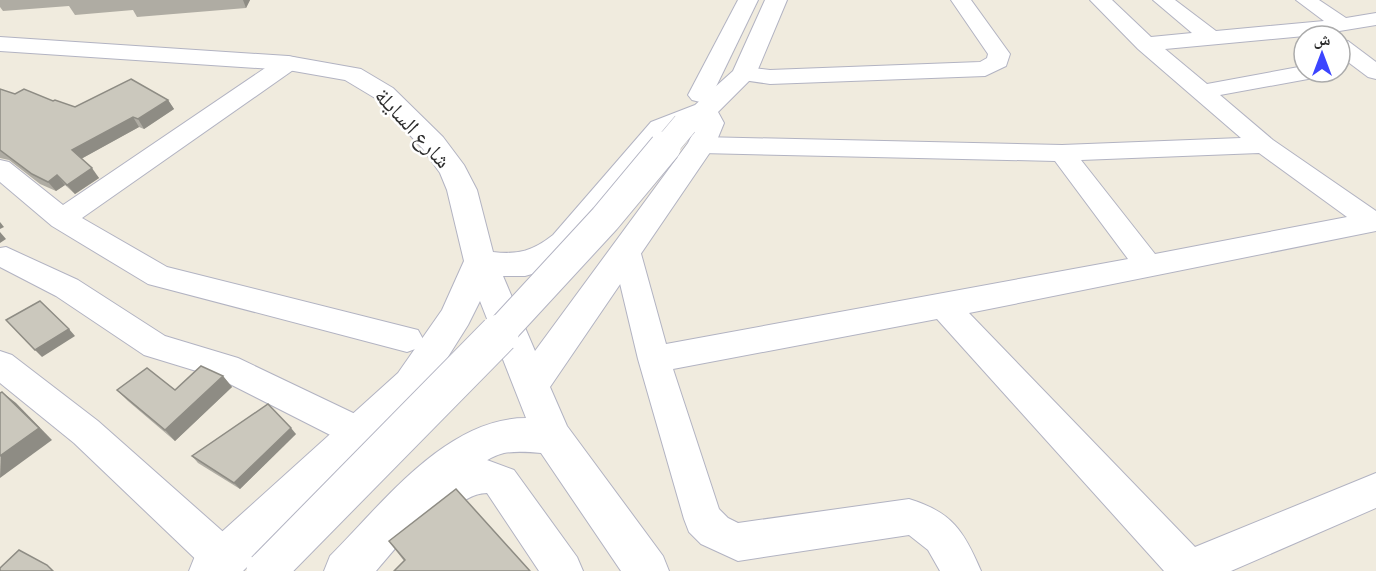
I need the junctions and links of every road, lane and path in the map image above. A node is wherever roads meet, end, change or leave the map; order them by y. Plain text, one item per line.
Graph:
1 (748, 0) edge
2 (776, 0) edge
3 (961, 0) edge
4 (1100, 0) edge
5 (1163, 0) edge
6 (1306, 0) edge
7 (1285, 14) dead end
8 (1376, 19) edge
9 (1308, 24) edge
10 (1323, 24) edge
11 (1352, 27) edge
12 (1292, 35) edge
13 (1211, 38) junction
14 (0, 44) edge
15 (1146, 44) junction
16 (1352, 52) edge
17 (288, 63) junction
18 (1352, 66) edge
19 (1370, 67) edge
20 (744, 74) junction
21 (1292, 75) edge
22 (1200, 92) junction
23 (697, 120) junction
24 (1264, 145) junction
25 (1062, 153) junction
26 (0, 168) edge
27 (62, 219) junction
28 (1374, 221) edge
29 (626, 250) junction
30 (6, 257) dead end
31 (480, 261) junction
32 (1148, 265) junction
33 (944, 306) junction
34 (407, 339) dead end
35 (654, 359) junction
36 (0, 364) edge
37 (531, 385) junction
38 (360, 433) junction
39 (552, 435) junction
40 (1376, 490) edge
41 (411, 504) junction
42 (218, 565) edge
43 (1189, 570) edge
44 (266, 571) edge
45 (298, 571) edge
46 (346, 571) edge
47 (563, 571) edge
48 (647, 571) edge
49 (961, 571) edge

1 - 23 street
2 - 20 main road
3 - 20 street
4 - 15 street
5 - 13 street
6 - 10 street
7 - 9 street
8 - 11 street
12 - 13 street
13 - 15 street
14 - 17 main road, شارع السايلة
15 - 22 street
16 - 19 street
17 - 27 street
17 - 31 main road, شارع السايلة
18 - 19 street
20 - 23 main road
21 - 22 street
22 - 24 street
23 - 25 street
23 - 29 main road
23 - 31 main road
23 - 44 main road, bridge
23 - 45 main road
24 - 25 street
24 - 28 street
25 - 32 street
26 - 27 street
27 - 34 street
28 - 32 street
29 - 35 street
29 - 37 main road
30 - 38 street
31 - 37 main road, شارع السايلة
31 - 38 main road
32 - 33 street
33 - 35 street
33 - 43 street
35 - 49 street
36 - 42 street
37 - 39 main road, شارع السايلة
38 - 42 main road
39 - 41 main road
39 - 48 main road, شارع السايلة
40 - 43 street
41 - 46 main road
41 - 47 street

